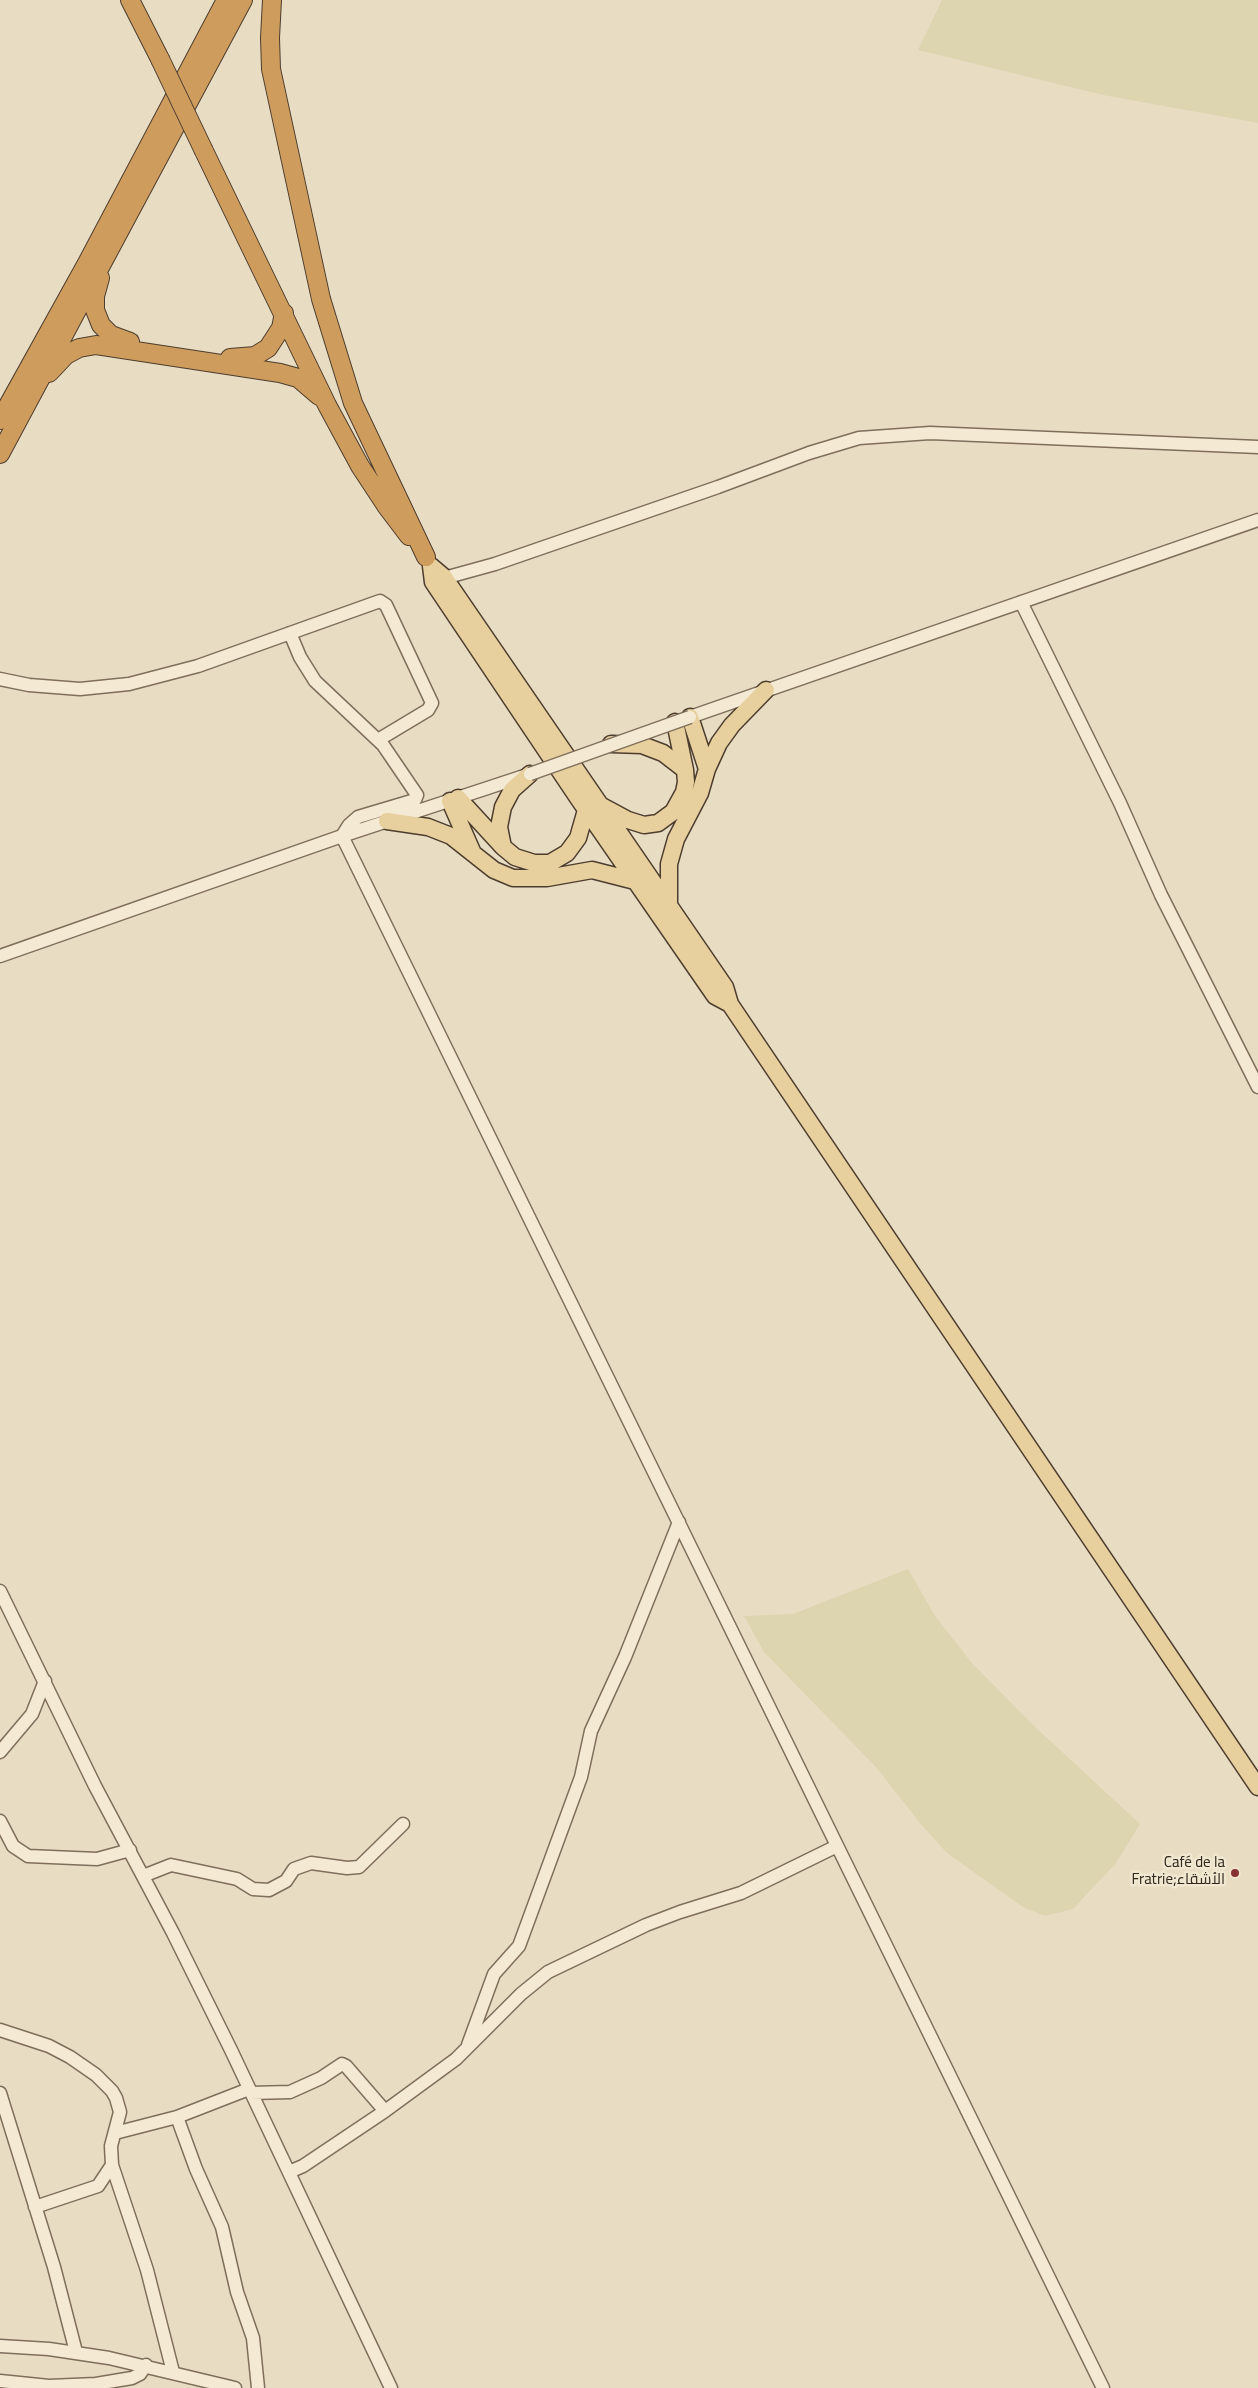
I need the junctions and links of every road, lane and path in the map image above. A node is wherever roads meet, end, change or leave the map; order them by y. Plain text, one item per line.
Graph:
1 (130, 0) edge
2 (226, 0) edge
3 (243, 0) edge
4 (272, 0) edge
5 (106, 257) junction
6 (284, 313) junction
7 (32, 392) junction
8 (328, 405) junction
9 (0, 420) edge
10 (1258, 447) edge
11 (0, 454) edge
12 (1258, 520) edge
13 (434, 571) junction
14 (1021, 602) junction
15 (290, 633) junction
16 (0, 679) edge
17 (766, 690) junction
18 (682, 719) junction
19 (378, 740) junction
20 (611, 744) junction
21 (707, 769) junction
22 (685, 770) junction
23 (530, 774) junction
24 (454, 800) junction
25 (593, 807) junction
26 (387, 821) junction
27 (342, 836) junction
28 (503, 847) junction
29 (472, 851) junction
30 (635, 881) junction
31 (669, 908) junction
32 (0, 956) edge
33 (730, 1004) junction
34 (1258, 1087) edge
35 (679, 1522) junction
36 (0, 1590) edge
37 (45, 1681) junction
38 (0, 1752) edge
39 (1258, 1787) edge
40 (0, 1821) edge
41 (403, 1824) dead end
42 (837, 1846) junction
43 (130, 1850) junction
44 (143, 1876) junction
45 (0, 2030) edge
46 (466, 2050) junction
47 (250, 2091) junction
48 (0, 2093) edge
49 (385, 2111) junction
50 (177, 2117) junction
51 (115, 2133) junction
52 (112, 2165) junction
53 (289, 2172) junction
54 (36, 2207) junction
55 (0, 2346) edge
56 (76, 2352) junction
57 (146, 2366) junction
58 (173, 2372) junction
59 (0, 2381) edge
60 (189, 2382) edge
61 (235, 2388) edge
62 (258, 2388) edge
63 (391, 2388) edge
64 (1102, 2388) edge

1 - 6 highway, bridge
2 - 9 highway
3 - 5 highway
4 - 13 highway
5 - 6 highway
5 - 7 highway
6 - 8 highway
7 - 8 highway
7 - 11 highway
8 - 13 highway
10 - 13 street
12 - 14 street
13 - 25 main road
14 - 17 street
14 - 34 street
15 - 16 street
15 - 19 street
15 - 19 street
17 - 18 street
17 - 21 main road
18 - 20 street, bridge
18 - 21 main road
18 - 22 main road
19 - 27 street
20 - 22 main road
20 - 23 street, bridge
21 - 31 main road
22 - 25 main road
23 - 24 street
23 - 28 main road
24 - 26 street
24 - 28 main road
24 - 29 main road
25 - 28 main road
25 - 30 main road
25 - 31 main road
26 - 27 street
26 - 29 main road
27 - 32 street
27 - 35 street
29 - 30 main road
30 - 33 main road
31 - 33 main road
33 - 39 main road
35 - 42 street
35 - 46 street
36 - 37 street
37 - 38 street
37 - 43 street
40 - 43 street
41 - 44 street
42 - 46 street
42 - 64 street
43 - 44 street
44 - 47 street
45 - 51 street
46 - 49 street
47 - 49 street
47 - 50 street
47 - 53 street
48 - 54 street
49 - 53 street
50 - 51 street
50 - 62 street
51 - 52 street
52 - 54 street
52 - 58 street
53 - 63 street
54 - 56 street
55 - 56 street
56 - 57 street
57 - 58 street
57 - 59 street
58 - 60 street
60 - 61 street

